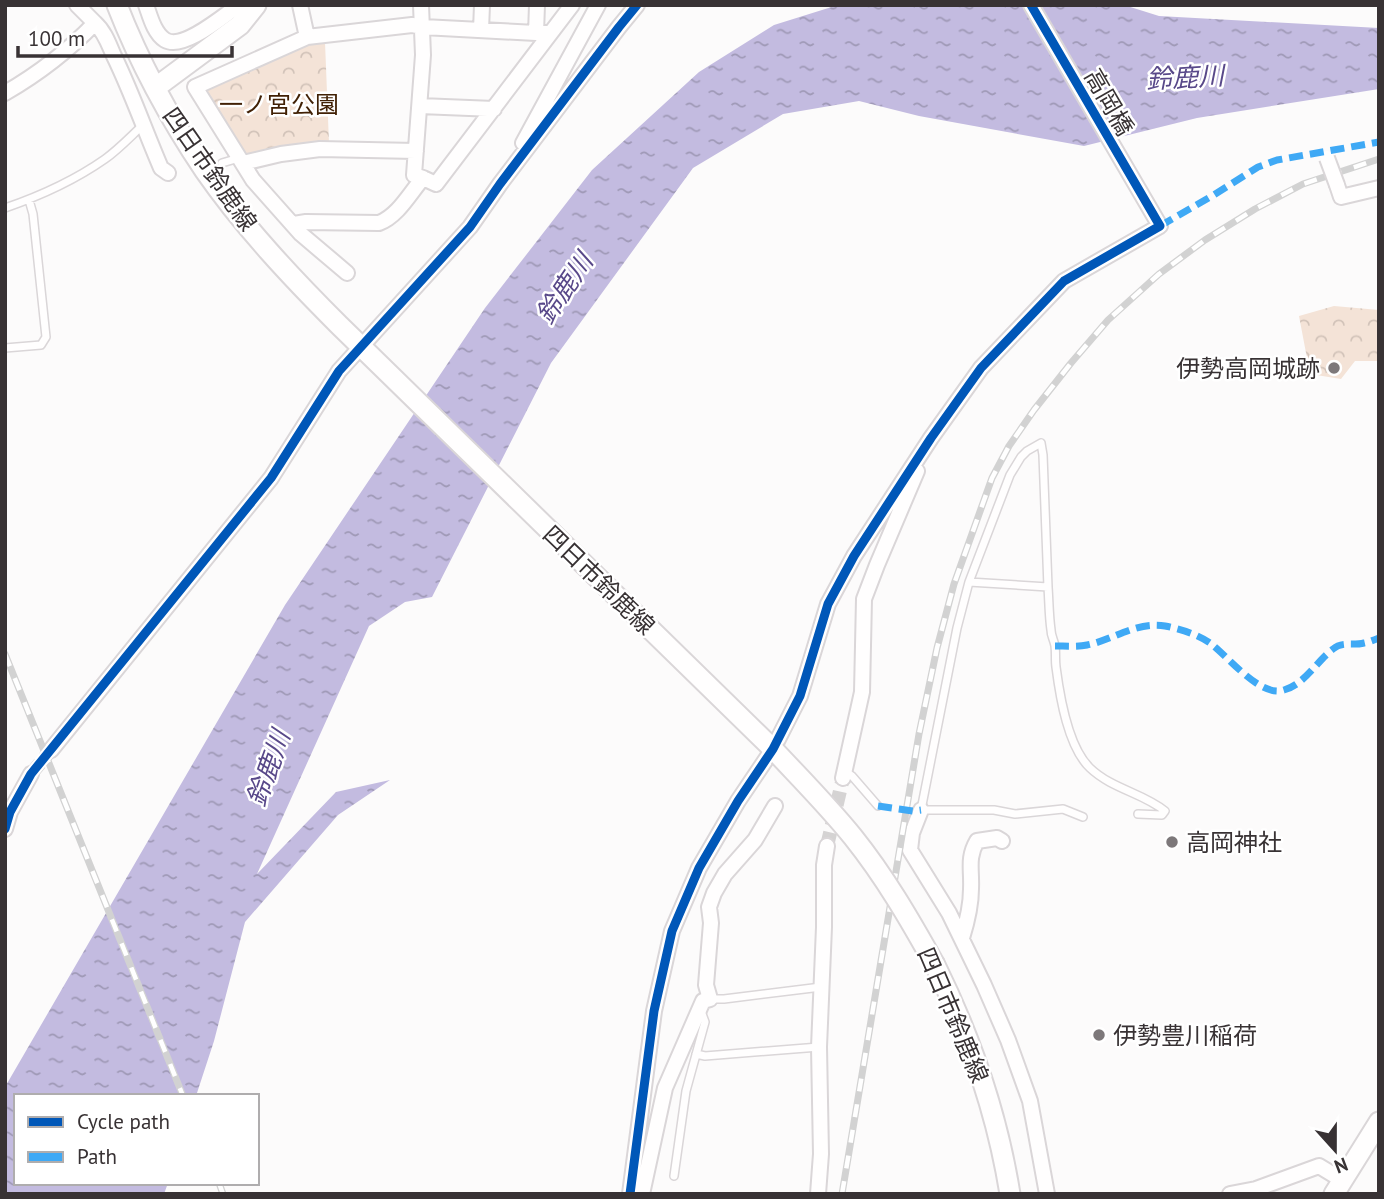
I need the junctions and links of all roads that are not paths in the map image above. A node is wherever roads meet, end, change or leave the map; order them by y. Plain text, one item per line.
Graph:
1 (77, 5) edge
2 (117, 5) edge
3 (146, 5) edge
4 (239, 5) edge
5 (256, 5) edge
6 (300, 5) edge
7 (421, 5) edge
8 (482, 5) edge
9 (537, 5) edge
10 (572, 5) edge
11 (598, 5) edge
12 (637, 5) edge
13 (1031, 5) edge
14 (95, 23) junction
15 (423, 27) junction
16 (481, 30) junction
17 (543, 33) junction
18 (307, 37) junction
19 (155, 88) junction
20 (5, 93) edge
21 (420, 106) junction
22 (494, 109) junction
23 (143, 125) junction
24 (416, 151) junction
25 (1326, 155) dead end
26 (241, 161) junction
27 (222, 163) dead end
28 (174, 171) dead end
29 (423, 178) junction
30 (500, 184) junction
31 (1379, 188) edge
32 (29, 200) junction
33 (5, 208) edge
34 (293, 224) junction
35 (347, 273) dead end
36 (5, 348) edge
37 (364, 350) junction
38 (931, 438) junction
39 (969, 582) junction
40 (1048, 587) junction
41 (773, 749) junction
42 (51, 750) tunnel mouth
43 (31, 774) tunnel mouth
44 (844, 774) joint
45 (775, 806) dead end
46 (877, 806) dead end
47 (921, 810) junction
48 (1138, 814) dead end
49 (1083, 817) dead end
50 (5, 830) edge
51 (1002, 841) dead end
52 (827, 846) tunnel mouth
53 (962, 938) junction
54 (822, 987) junction
55 (705, 1003) junction
56 (819, 1047) junction
57 (696, 1055) junction
58 (1377, 1127) edge
59 (674, 1176) dead end
60 (1338, 1187) edge
61 (630, 1194) edge
62 (642, 1194) edge
63 (818, 1194) edge
64 (1010, 1194) edge
65 (1047, 1194) edge
66 (1230, 1194) edge

1 - 14 street
2 - 19 main road, 四日市鈴鹿線
3 - 4 street
5 - 19 main road
6 - 18 street
7 - 15 street
8 - 16 street
9 - 17 street
10 - 17 street
11 - 30 street
12 - 30 street
13 - 38 street, 高岡橋
14 - 20 street
14 - 23 street
15 - 16 street
15 - 18 street
15 - 21 street
16 - 17 street
17 - 22 street
18 - 26 street
19 - 37 main road, 四日市鈴鹿線
21 - 22 street
21 - 24 street
22 - 29 street
23 - 28 street
23 - 32 lane
24 - 26 street
24 - 29 street
25 - 31 street, bridge
26 - 27 lane
26 - 34 street
29 - 34 street
30 - 37 street
32 - 33 lane
32 - 36 lane
34 - 35 street
37 - 41 main road, 四日市鈴鹿線
37 - 42 street
38 - 41 street
38 - 44 street
39 - 40 lane
39 - 40 lane
39 - 47 lane
40 - 48 lane
41 - 61 street
41 - 64 main road, 四日市鈴鹿線, bridge
43 - 50 street
44 - 46 lane
45 - 55 street
47 - 49 lane
47 - 53 street
51 - 53 street
52 - 54 street
53 - 65 street
54 - 55 lane
54 - 56 street
55 - 57 lane
55 - 62 street
56 - 57 lane
56 - 63 street
57 - 59 lane
58 - 60 main road
60 - 66 street

